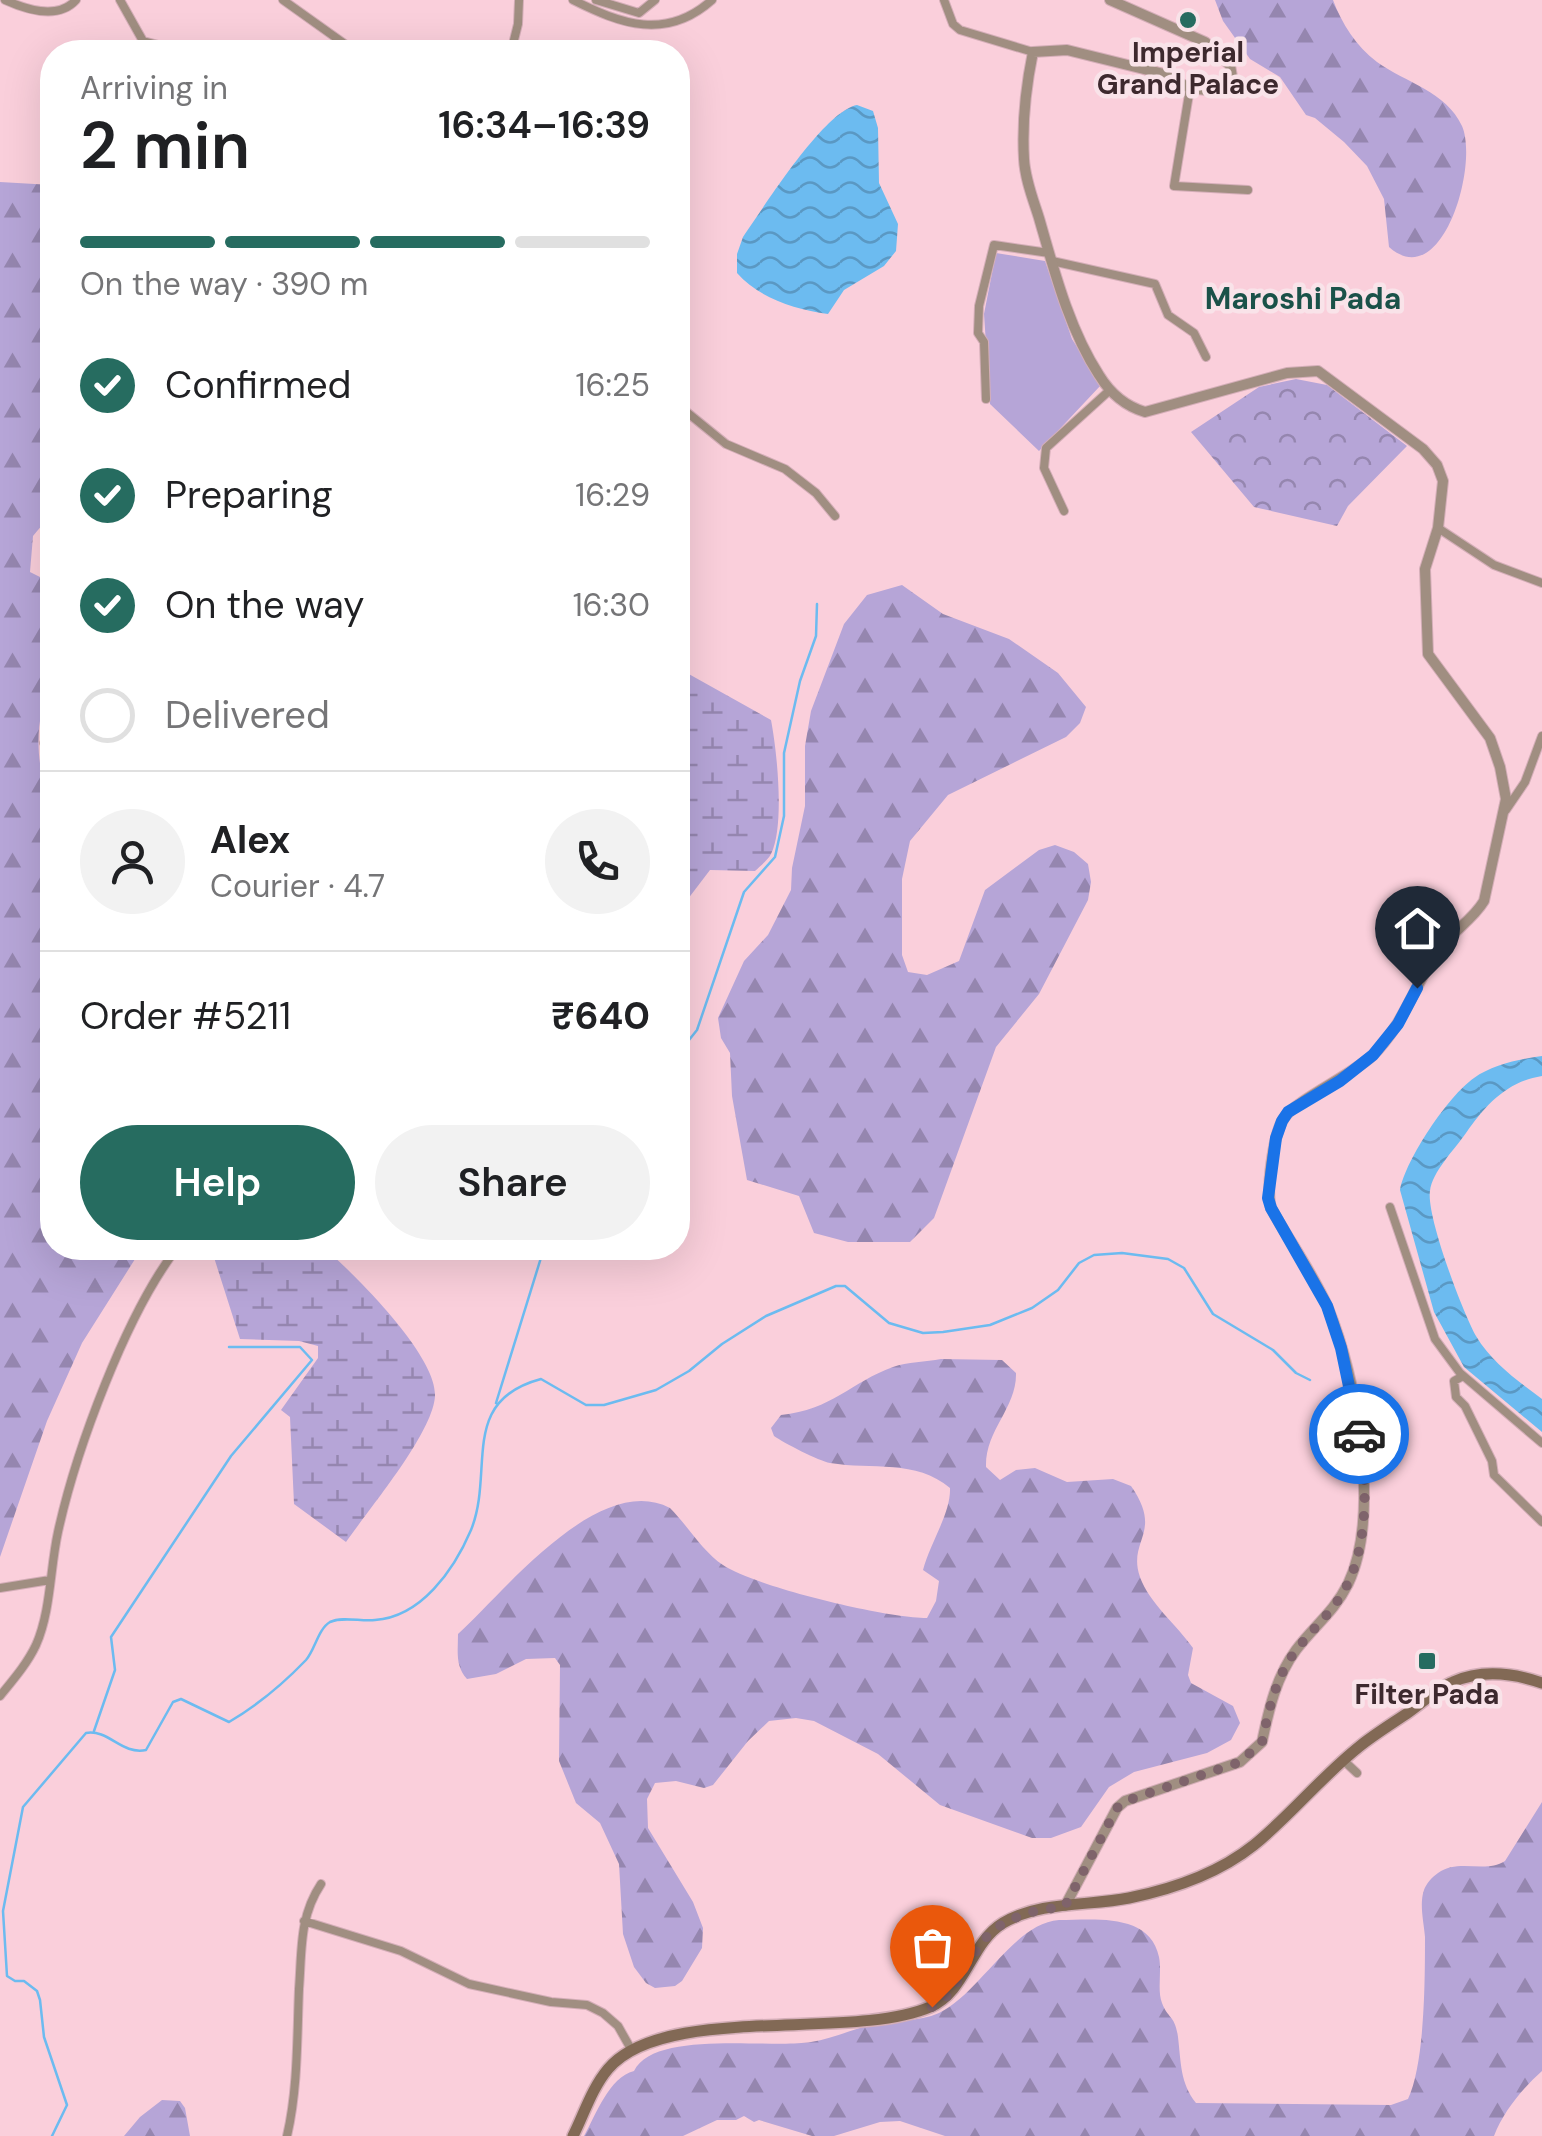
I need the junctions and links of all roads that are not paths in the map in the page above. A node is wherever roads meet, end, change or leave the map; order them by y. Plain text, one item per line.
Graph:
1 (5, 0) edge
2 (76, 0) edge
3 (120, 0) edge
4 (283, 0) edge
5 (519, 0) edge
6 (572, 0) edge
7 (596, 0) edge
8 (655, 0) edge
9 (712, 0) edge
10 (944, 0) edge
11 (1110, 0) edge
12 (144, 40) edge
13 (339, 40) edge
14 (514, 40) edge
15 (1033, 52) junction
16 (1190, 88) junction
17 (1248, 190) dead end
18 (1050, 257) junction
19 (1206, 356) dead end
20 (1110, 390) junction
21 (986, 399) dead end
22 (690, 416) edge
23 (1064, 512) dead end
24 (835, 516) dead end
25 (1438, 528) junction
26 (1542, 583) edge
27 (1542, 736) edge
28 (1506, 810) junction
29 (1390, 1208) dead end
30 (167, 1260) edge
31 (1463, 1376) junction
32 (1542, 1443) edge
33 (1542, 1522) edge
34 (50, 1580) junction
35 (0, 1588) edge
36 (1542, 1682) edge
37 (0, 1696) edge
38 (1344, 1760) junction
39 (1357, 1773) dead end
40 (321, 1884) dead end
41 (1065, 1906) junction
42 (304, 1921) junction
43 (632, 2049) junction
44 (288, 2136) edge
45 (574, 2136) edge

1 - 2 street
3 - 12 street
4 - 13 street
5 - 14 street
6 - 9 street
7 - 8 street
10 - 15 street
11 - 16 street
15 - 16 street
15 - 18 street
16 - 17 street
18 - 19 street
18 - 20 street
18 - 21 street
20 - 23 street
20 - 25 street
22 - 24 street
25 - 26 street
25 - 28 street
27 - 28 street
28 - 41 street
29 - 31 street
30 - 34 street
31 - 32 street
31 - 33 street
34 - 35 street
34 - 37 street
36 - 38 main road
38 - 39 street
38 - 41 main road
40 - 42 street
41 - 43 main road
42 - 43 street
42 - 44 street
43 - 45 main road

